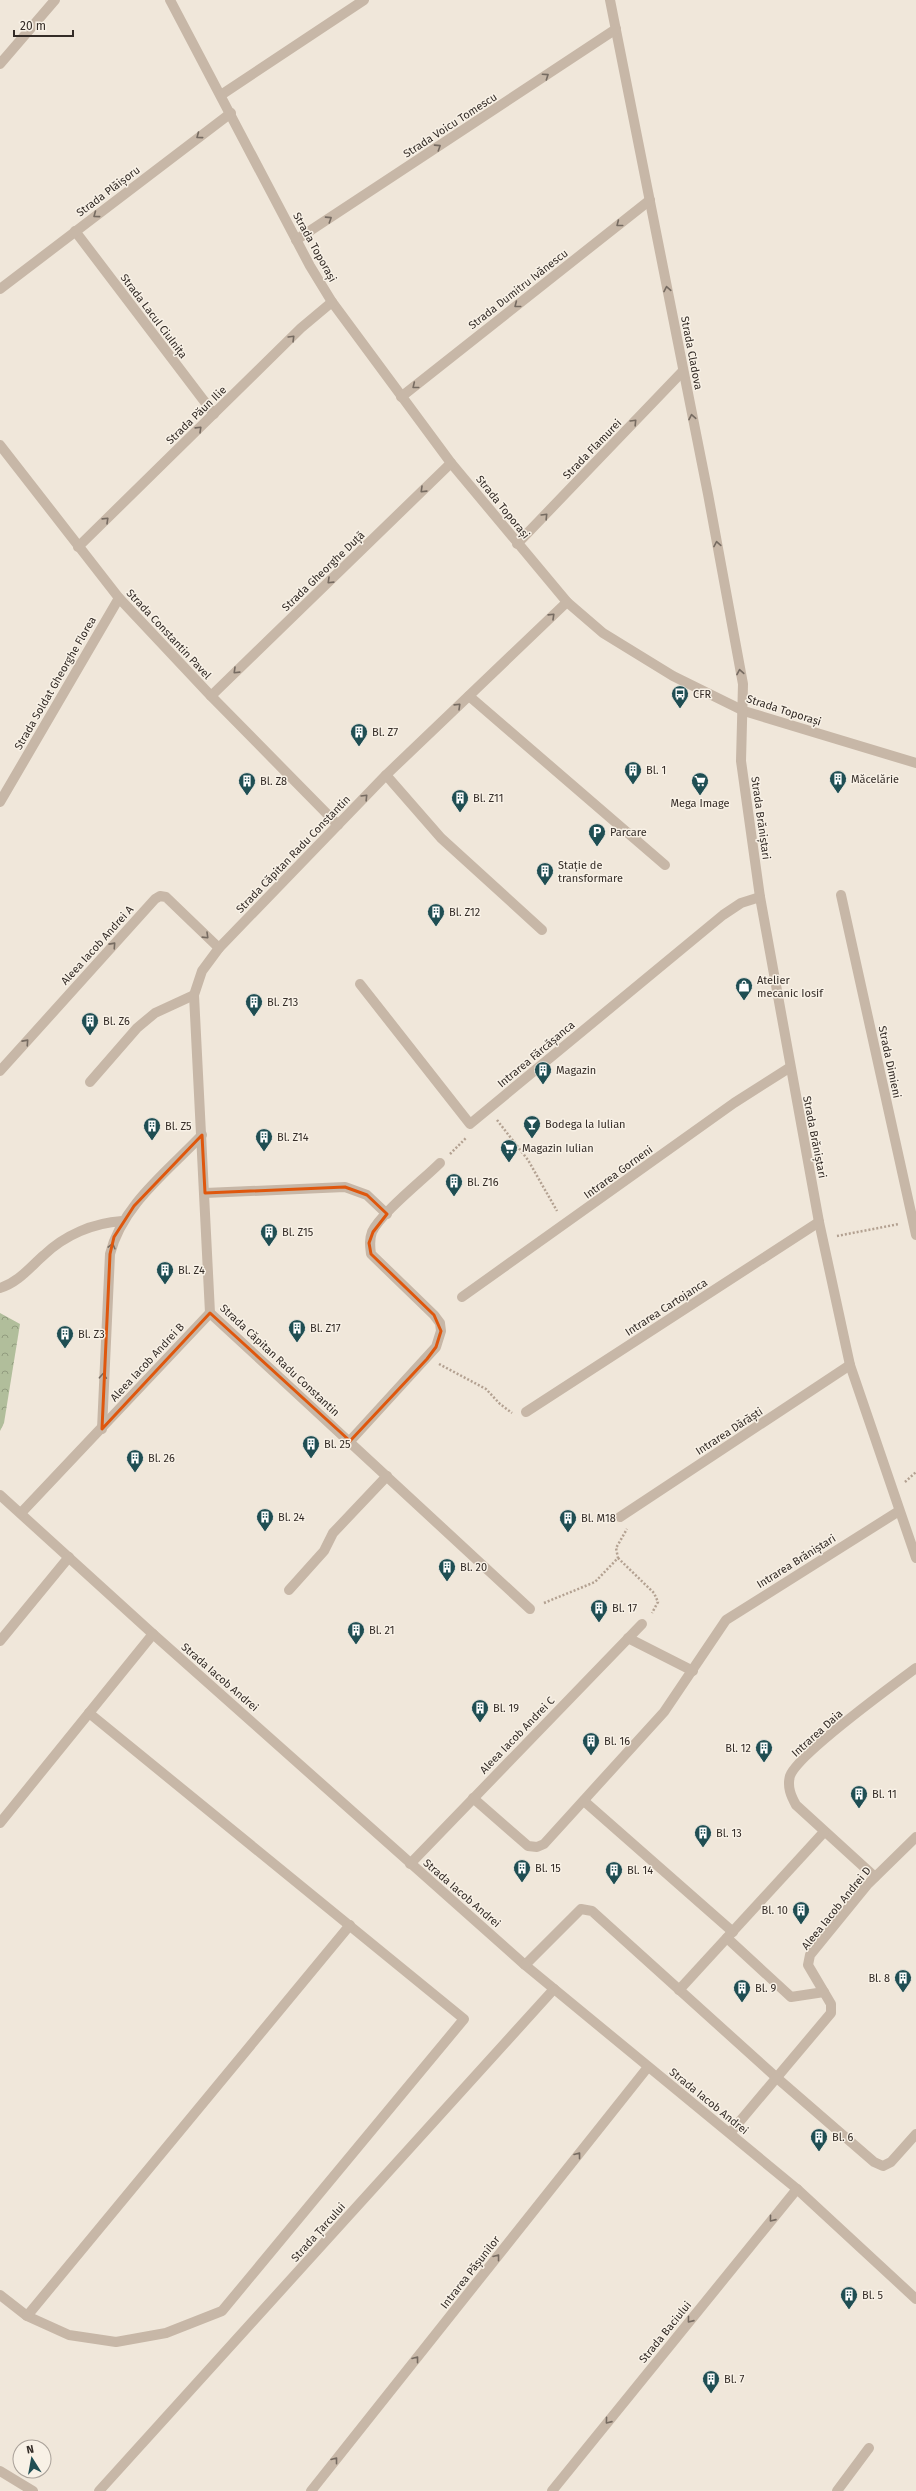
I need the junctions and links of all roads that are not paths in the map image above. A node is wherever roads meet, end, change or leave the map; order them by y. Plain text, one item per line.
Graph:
1 (55, 0) edge
2 (170, 0) edge
3 (364, 0) edge
4 (610, 0) edge
5 (616, 29) junction
6 (0, 64) edge
7 (221, 95) junction
8 (231, 113) junction
9 (650, 200) junction
10 (75, 231) junction
11 (296, 240) junction
12 (0, 289) edge
13 (332, 302) junction
14 (684, 371) junction
15 (402, 397) junction
16 (214, 414) junction
17 (0, 444) edge
18 (451, 463) junction
19 (517, 544) junction
20 (78, 547) junction
21 (119, 598) junction
22 (567, 602) junction
23 (211, 696) junction
24 (469, 696) junction
25 (744, 711) junction
26 (916, 763) edge
27 (386, 775) junction
28 (0, 802) edge
29 (338, 825) junction
30 (665, 865) dead end
31 (841, 895) dead end
32 (760, 897) junction
33 (542, 930) dead end
34 (219, 948) junction
35 (360, 984) dead end
36 (194, 996) junction
37 (789, 1068) junction
38 (0, 1071) edge
39 (90, 1082) dead end
40 (202, 1135) junction
41 (440, 1163) road end
42 (205, 1193) junction
43 (387, 1214) junction
44 (122, 1221) junction
45 (819, 1222) junction
46 (915, 1228) edge
47 (0, 1288) edge
48 (462, 1297) dead end
49 (210, 1313) junction
50 (850, 1365) junction
51 (526, 1412) road end
52 (102, 1429) junction
53 (350, 1441) junction
54 (387, 1476) junction
55 (0, 1495) edge
56 (899, 1511) junction
57 (21, 1513) junction
58 (620, 1517) road end
59 (69, 1557) junction
60 (916, 1558) edge
61 (289, 1590) dead end
62 (530, 1608) road end
63 (642, 1624) road end
64 (153, 1634) junction
65 (628, 1638) junction
66 (0, 1641) edge
67 (916, 1668) edge
68 (693, 1671) junction
69 (89, 1713) junction
70 (473, 1798) junction
71 (584, 1801) junction
72 (0, 1823) edge
73 (824, 1832) junction
74 (916, 1837) edge
75 (410, 1864) junction
76 (875, 1877) junction
77 (350, 1925) junction
78 (730, 1935) junction
79 (525, 1965) junction
80 (554, 1989) junction
81 (679, 1990) junction
82 (824, 1992) junction
83 (648, 2067) junction
84 (777, 2078) junction
85 (730, 2133) junction
86 (916, 2134) edge
87 (797, 2189) junction
88 (0, 2295) edge
89 (916, 2299) edge
90 (27, 2316) junction
91 (869, 2448) dead end
92 (0, 2471) edge
93 (33, 2491) edge
94 (99, 2491) edge
95 (311, 2491) edge
96 (552, 2491) edge
97 (837, 2491) edge

1 - 6 street
2 - 7 street, Strada Toporași
3 - 7 street
4 - 5 street, Strada Cladova
5 - 9 street, Strada Cladova
11 -> 5 street, Strada Voicu Tomescu
7 - 8 street, Strada Toporași
8 -> 10 street, Strada Plăișoru
8 - 11 street, Strada Toporași
14 -> 9 street, Strada Cladova
9 -> 15 street, Strada Dumitru Ivănescu
10 - 12 street, Strada Plăișoru
10 - 16 street, Strada Lacul Ciulnița
11 - 13 street, Strada Toporași
13 - 15 street, Strada Toporași
16 -> 13 street, Strada Păun Ilie
19 -> 14 street, Strada Flamurei
25 -> 14 street, Strada Cladova
15 - 18 street, Strada Toporași
20 -> 16 street, Strada Păun Ilie
17 - 20 street, Strada Constantin Pavel
18 - 19 street, Strada Toporași
18 -> 23 street, Strada Gheorghe Duță
19 - 22 street, Strada Toporași
20 - 21 street, Strada Constantin Pavel
21 - 23 street, Strada Constantin Pavel
21 - 28 street, Strada Soldat Gheorghe Florea
24 -> 22 street, Strada Căpitan Radu Constantin
22 - 25 street, Strada Toporași
23 - 29 street, Strada Constantin Pavel
27 -> 24 street, Strada Căpitan Radu Constantin
24 - 30 street
25 - 26 street, Strada Toporași
25 - 32 street, Strada Brăniștari
29 -> 27 street, Strada Căpitan Radu Constantin
27 - 33 street
29 - 34 street, Strada Căpitan Radu Constantin
31 - 46 street, Strada Dimieni
32 - 35 street, Intrarea Fărcășanca
32 - 37 street, Strada Brăniștari
34 - 36 street, Strada Căpitan Radu Constantin
38 -> 34 street, Aleea Iacob Andrei A
36 - 39 street
36 - 40 street, Strada Căpitan Radu Constantin
37 - 45 street, Strada Brăniștari
37 - 48 street, Intrarea Gorneni
40 - 42 street, Strada Căpitan Radu Constantin
40 - 44 street, Aleea Iacob Andrei B
41 - 43 street
42 - 43 street
42 - 49 street, Strada Căpitan Radu Constantin
43 - 53 street
44 - 47 street
52 -> 44 street, Aleea Iacob Andrei B
45 - 50 street, Strada Brăniștari
45 - 51 street, Intrarea Cartojanca
49 - 52 street, Aleea Iacob Andrei B
49 - 53 street, Strada Căpitan Radu Constantin
50 - 56 street, Strada Brăniștari
50 - 58 street, Intrarea Dărăști
52 - 57 street, Aleea Iacob Andrei B
53 - 54 street, Strada Căpitan Radu Constantin
54 - 61 street
54 - 62 street, Strada Căpitan Radu Constantin
55 - 57 street, Strada Iacob Andrei
56 - 60 street, Strada Brăniștari
56 - 68 street, Intrarea Brăniștari
57 - 59 street, Strada Iacob Andrei
59 - 64 street, Strada Iacob Andrei
59 - 66 street
63 - 65 street, Aleea Iacob Andrei C
64 - 69 street
64 - 75 street, Strada Iacob Andrei
65 - 68 street
65 - 70 street, Aleea Iacob Andrei C
67 - 73 street, Intrarea Daia
68 - 71 street, Intrarea Brăniștari
69 - 72 street
69 - 77 street
70 - 71 street, Intrarea Brăniștari
70 - 75 street, Aleea Iacob Andrei C
71 - 78 street
73 - 76 street, Intrarea Daia
73 - 78 street
74 - 76 street, Aleea Iacob Andrei D
75 - 79 street, Strada Iacob Andrei
76 - 82 street, Aleea Iacob Andrei D
77 - 90 street
77 - 90 street
78 - 81 street
78 - 82 street
79 - 80 street, Strada Iacob Andrei
79 - 81 street
80 - 83 street, Strada Iacob Andrei
80 - 94 street, Strada Țarcului
81 - 84 street
82 - 84 street, Aleea Iacob Andrei D
83 - 85 street, Strada Iacob Andrei
95 -> 83 street, Intrarea Pășunilor
84 - 85 street, Aleea Iacob Andrei D
84 - 86 street
85 - 87 street, Strada Iacob Andrei
87 - 89 street, Strada Iacob Andrei
87 -> 96 street, Strada Baciului
88 - 90 street
91 - 97 street
92 - 93 street

